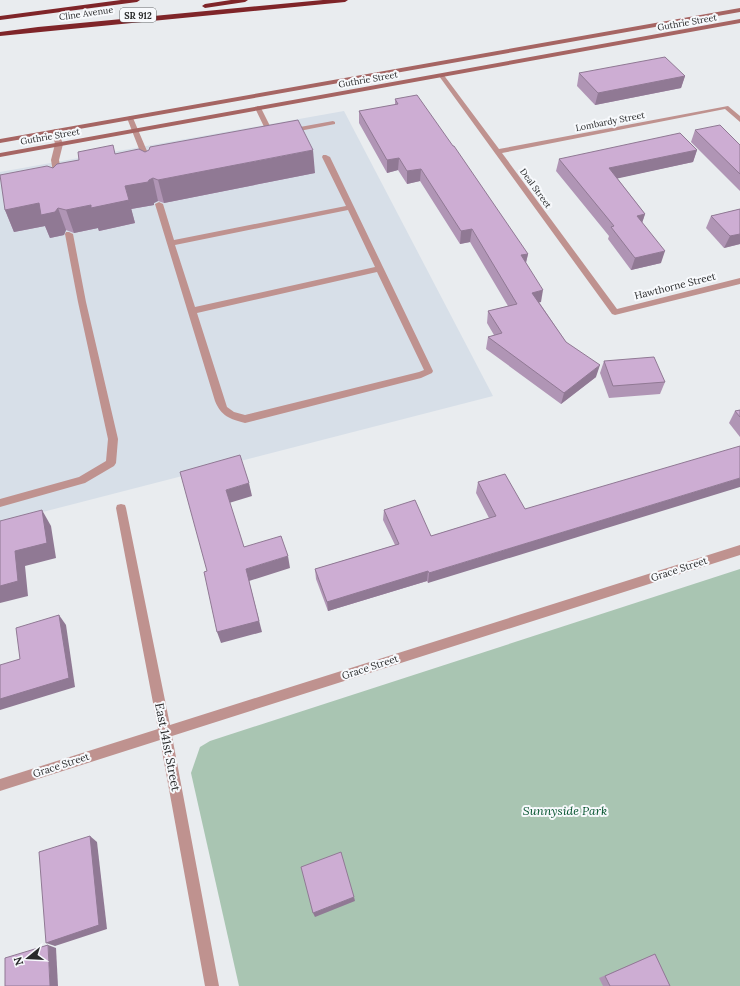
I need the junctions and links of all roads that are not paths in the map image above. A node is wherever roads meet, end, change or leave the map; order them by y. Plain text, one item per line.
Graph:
1 (137, 0) edge
2 (245, 0) edge
3 (344, 0) edge
4 (740, 10) edge
5 (0, 18) edge
6 (740, 21) edge
7 (31, 30) junction
8 (0, 34) edge
9 (441, 75) junction
10 (258, 108) junction
11 (130, 118) junction
12 (740, 120) edge
13 (333, 123) dead end
14 (135, 130) junction
15 (55, 131) junction
16 (271, 134) junction
17 (263, 136) edge
18 (0, 141) edge
19 (58, 144) junction
20 (144, 152) junction
21 (497, 152) junction
22 (158, 154) edge
23 (0, 155) edge
24 (326, 157) dead end
25 (148, 165) edge
26 (60, 188) edge
27 (159, 204) dead end
28 (350, 207) junction
29 (69, 234) dead end
30 (171, 243) junction
31 (380, 269) junction
32 (740, 281) edge
33 (192, 311) junction
34 (615, 312) joint
35 (0, 503) edge
36 (121, 508) dead end
37 (740, 550) edge
38 (165, 732) junction
39 (0, 785) edge
40 (212, 986) edge

1 - 5 highway, Cline Avenue / SR 912
2 - 7 highway, Cline Avenue / SR 912
3 - 7 highway
4 - 11 main road, Guthrie Street
6 - 9 main road, Guthrie Street
7 - 8 highway, Cline Avenue / SR 912
9 - 10 main road, Guthrie Street
9 - 21 street, Deal Street
10 - 14 main road, Guthrie Street
10 - 16 street
11 - 14 street
11 - 15 main road, Guthrie Street
12 - 21 street, Lombardy Street
13 - 16 street
14 - 19 main road, Guthrie Street
14 - 20 street
15 - 18 main road, Guthrie Street
15 - 19 street
16 - 17 street
19 - 23 main road, Guthrie Street
19 - 26 street
20 - 22 street
20 - 25 street
21 - 34 street, Deal Street
24 - 28 street
27 - 30 street
28 - 30 street
28 - 31 street
29 - 35 street
30 - 33 street
31 - 33 street
31 - 33 street
32 - 34 street, Hawthorne Street
36 - 38 street, East 141st Street
37 - 38 street, Grace Street
38 - 39 street, Grace Street
38 - 40 street, East 141st Street

